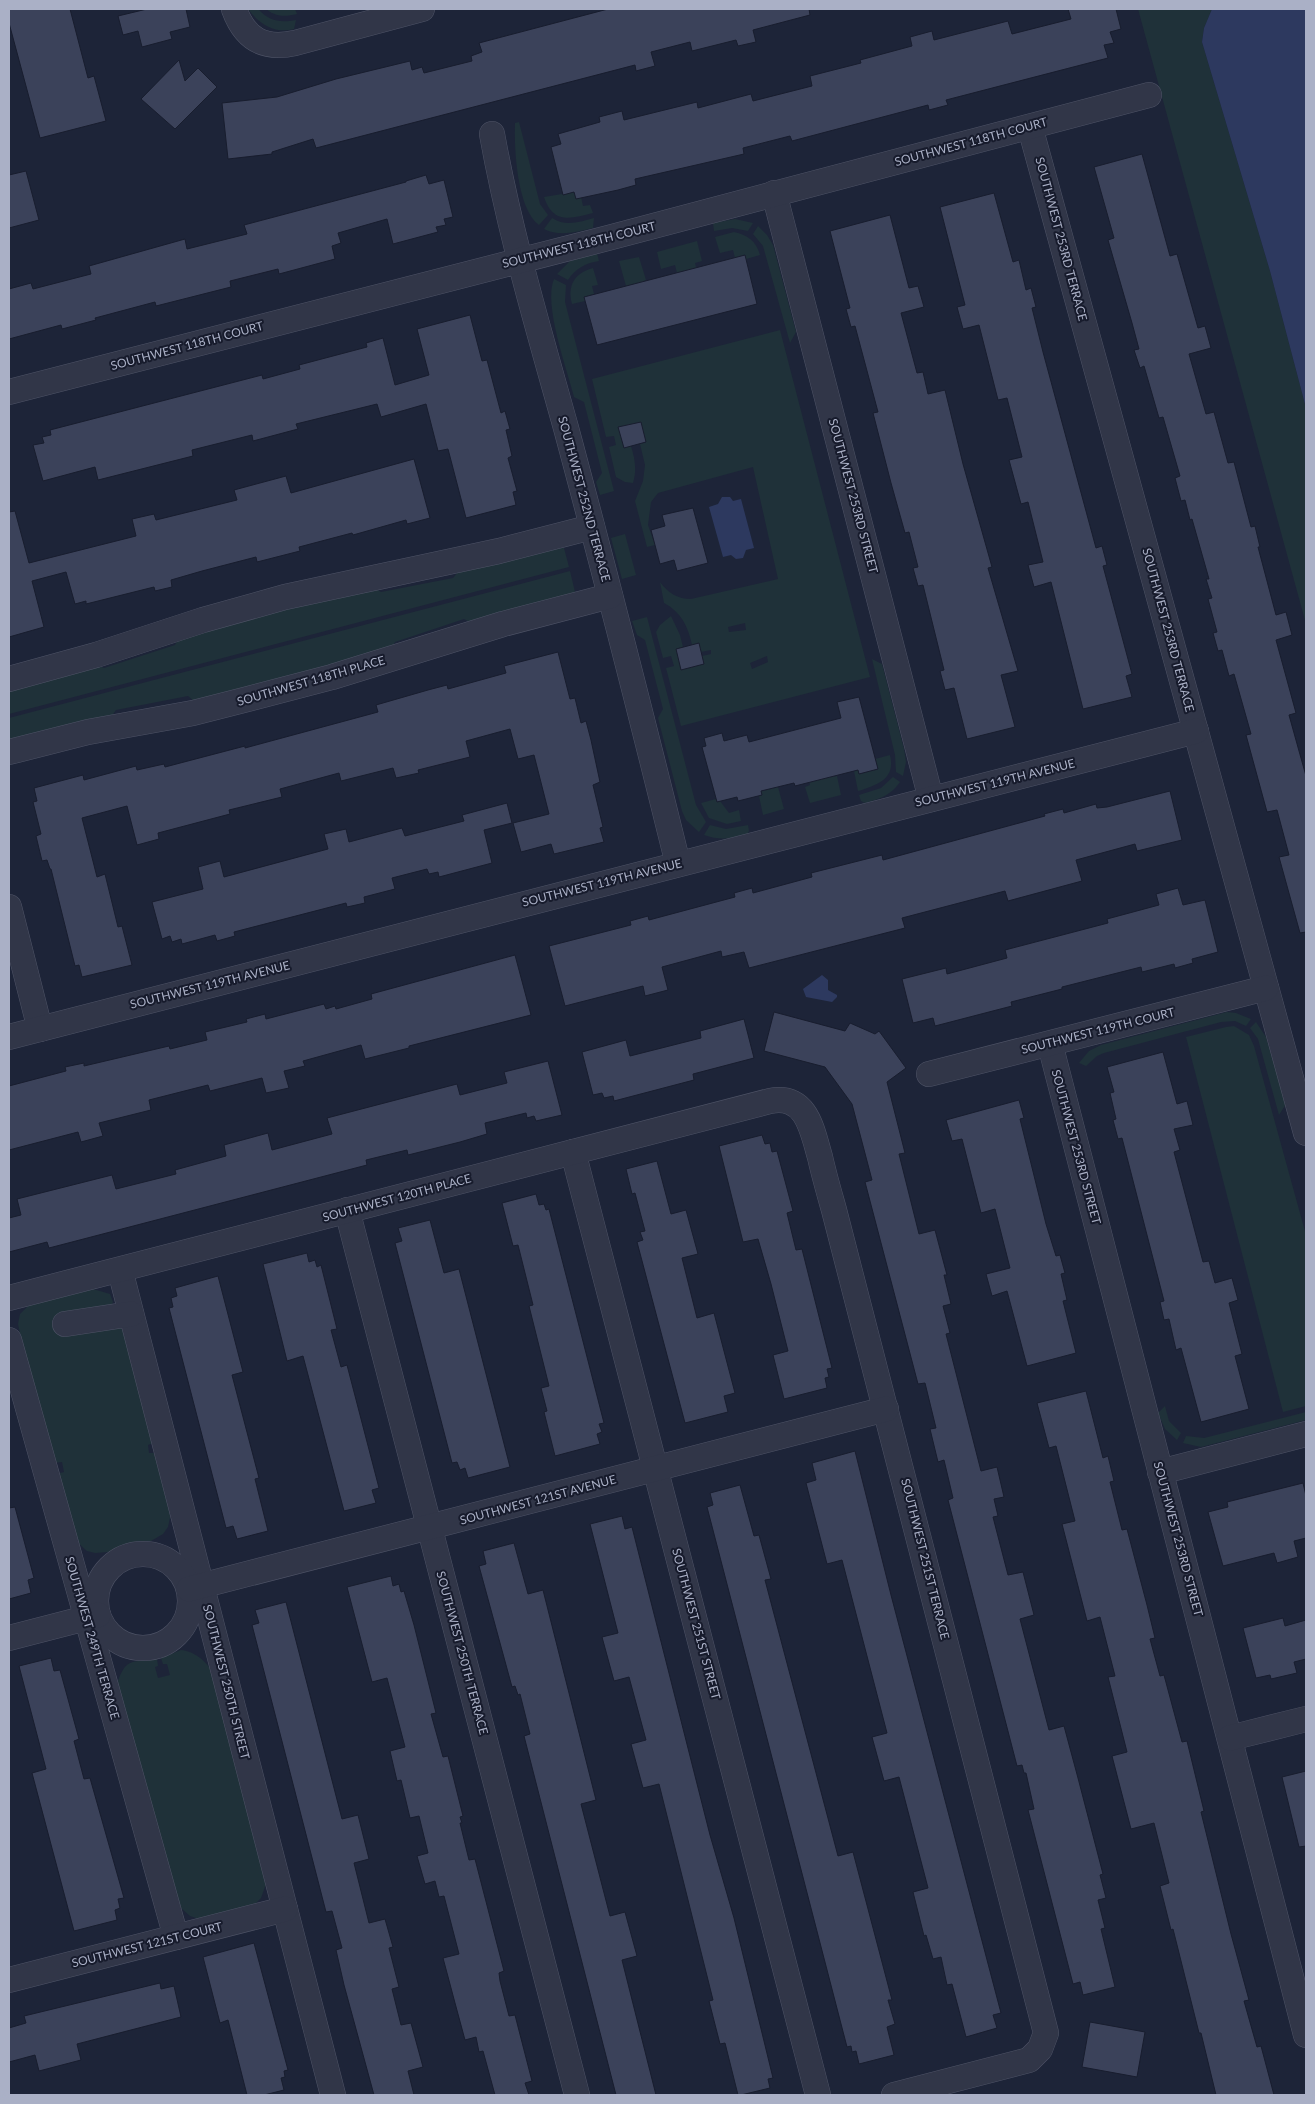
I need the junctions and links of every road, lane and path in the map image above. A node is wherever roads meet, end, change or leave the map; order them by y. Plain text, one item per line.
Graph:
1 (234, 9) edge
2 (422, 9) edge
3 (1149, 96) dead end
4 (1030, 127) junction
5 (492, 134) dead end
6 (774, 193) junction
7 (520, 260) junction
8 (9, 392) edge
9 (592, 527) junction
10 (610, 596) junction
11 (9, 679) edge
12 (1196, 731) junction
13 (9, 752) edge
14 (931, 799) junction
15 (678, 864) junction
16 (9, 907) edge
17 (1266, 988) junction
18 (40, 1029) junction
19 (9, 1037) edge
20 (1050, 1044) junction
21 (930, 1074) dead end
22 (785, 1100) joint
23 (1306, 1133) edge
24 (573, 1152) junction
25 (347, 1210) junction
26 (120, 1270) junction
27 (9, 1298) edge
28 (131, 1314) junction
29 (65, 1324) dead end
30 (9, 1340) edge
31 (886, 1409) junction
32 (1306, 1434) edge
33 (655, 1469) junction
34 (1160, 1472) junction
35 (430, 1528) junction
36 (195, 1587) junction
37 (92, 1616) junction
38 (9, 1638) edge
39 (1306, 1718) edge
40 (1230, 1738) junction
41 (285, 1909) junction
42 (176, 1937) junction
43 (9, 1980) edge
44 (1302, 2003) edge
45 (1306, 2034) edge
46 (333, 2095) edge
47 (577, 2095) edge
48 (818, 2095) edge
49 (894, 2095) edge

1 - 2 street
3 - 4 street, SOUTHWEST 118TH COURT
4 - 6 street, SOUTHWEST 118TH COURT
4 - 12 street, SOUTHWEST 253RD TERRACE
5 - 7 street, SOUTHWEST 252ND TERRACE
6 - 7 street, SOUTHWEST 118TH COURT
6 - 14 street, SOUTHWEST 253RD STREET
7 - 8 street, SOUTHWEST 118TH COURT
7 - 9 street, SOUTHWEST 252ND TERRACE
9 - 10 street, SOUTHWEST 252ND TERRACE
9 - 11 street
10 - 13 street, SOUTHWEST 118TH PLACE
10 - 15 street, SOUTHWEST 252ND TERRACE
12 - 14 street, SOUTHWEST 119TH AVENUE
12 - 17 street, SOUTHWEST 253RD TERRACE
14 - 15 street, SOUTHWEST 119TH AVENUE
15 - 18 street, SOUTHWEST 119TH AVENUE
16 - 18 street
17 - 20 street, SOUTHWEST 119TH COURT
17 - 23 street, SOUTHWEST 253RD TERRACE
18 - 19 street, SOUTHWEST 119TH AVENUE
20 - 21 street, SOUTHWEST 119TH COURT
20 - 34 street, SOUTHWEST 253RD STREET
22 - 24 street, SOUTHWEST 120TH PLACE
22 - 31 street, SOUTHWEST 251ST TERRACE
24 - 25 street, SOUTHWEST 120TH PLACE
24 - 33 street, SOUTHWEST 251ST STREET
25 - 26 street, SOUTHWEST 120TH PLACE
25 - 35 street, SOUTHWEST 250TH TERRACE
26 - 27 street, SOUTHWEST 120TH PLACE
26 - 28 street, SOUTHWEST 250TH STREET
28 - 29 street
28 - 36 street, SOUTHWEST 250TH STREET
30 - 37 street, SOUTHWEST 249TH TERRACE
31 - 33 street, SOUTHWEST 121ST AVENUE
31 - 49 street, SOUTHWEST 251ST TERRACE
32 - 34 street
33 - 35 street, SOUTHWEST 121ST AVENUE
33 - 48 street, SOUTHWEST 251ST STREET
34 - 40 street, SOUTHWEST 253RD STREET
35 - 36 street, SOUTHWEST 121ST AVENUE
35 - 47 street, SOUTHWEST 250TH TERRACE
36 - 37 street
36 - 37 street
36 - 41 street, SOUTHWEST 250TH STREET
37 - 38 street
37 - 42 street, SOUTHWEST 249TH TERRACE
39 - 40 street
40 - 44 street, SOUTHWEST 253RD STREET
41 - 42 street, SOUTHWEST 121ST COURT
41 - 46 street, SOUTHWEST 250TH STREET
42 - 43 street, SOUTHWEST 121ST COURT
44 - 45 street, SOUTHWEST 253RD STREET

